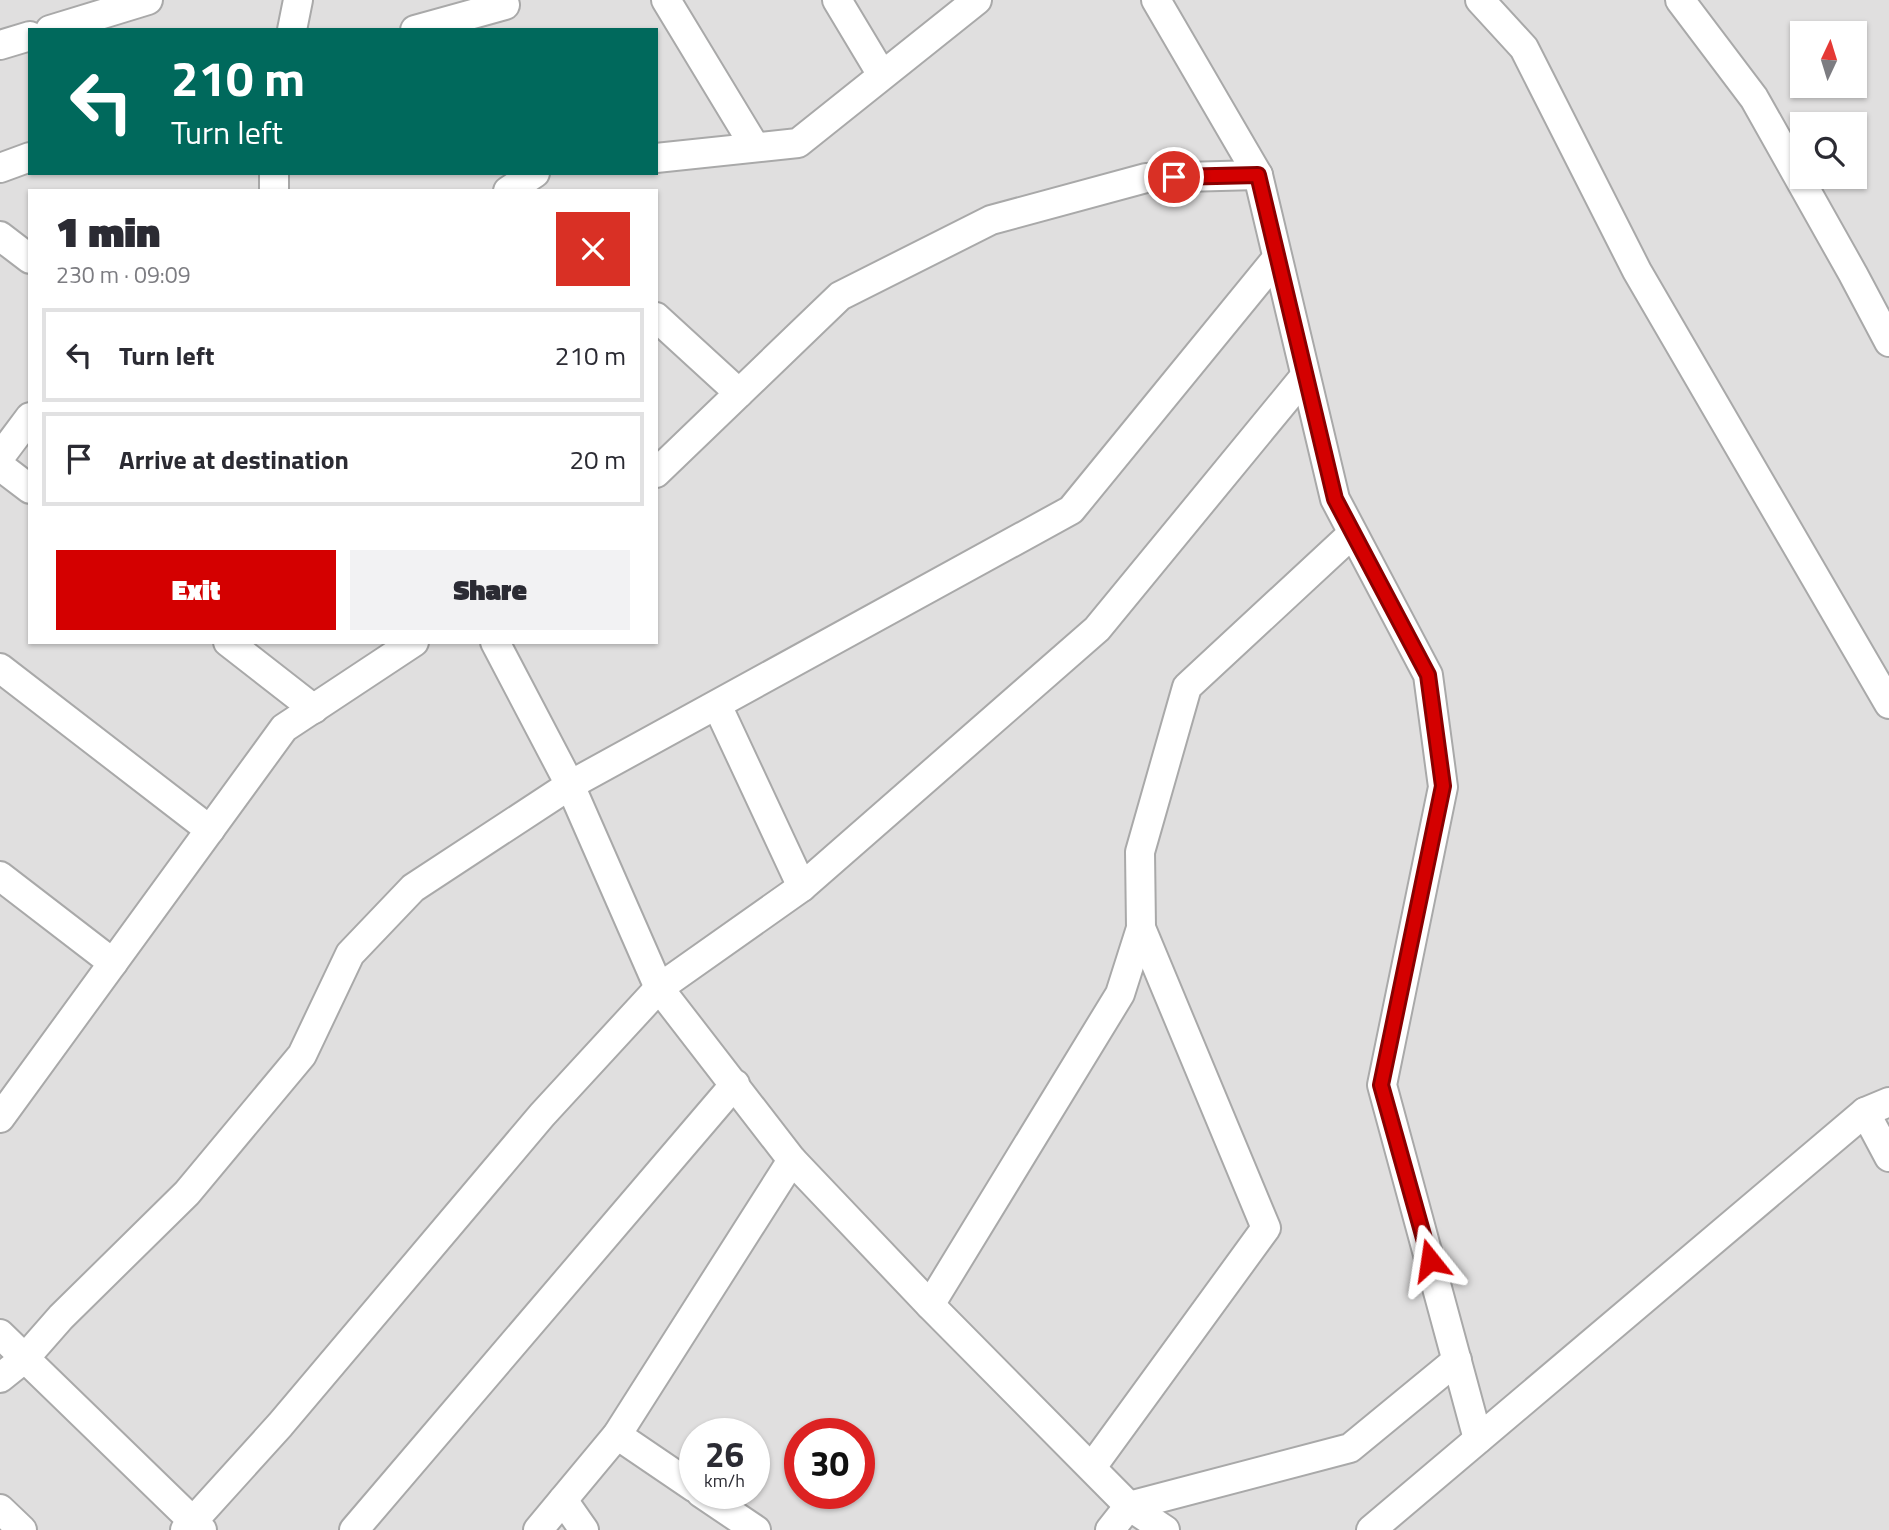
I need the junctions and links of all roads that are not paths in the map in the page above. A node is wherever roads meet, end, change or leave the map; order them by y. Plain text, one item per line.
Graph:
1 (148, 0) edge
2 (298, 0) edge
3 (666, 0) edge
4 (836, 0) edge
5 (977, 0) edge
6 (1156, 0) edge
7 (1480, 0) edge
8 (1680, 0) edge
9 (505, 12) edge
10 (57, 28) edge
11 (292, 28) edge
12 (425, 28) edge
13 (28, 37) edge
14 (0, 45) edge
15 (882, 75) junction
16 (755, 147) junction
17 (28, 158) edge
18 (658, 158) edge
19 (0, 168) edge
20 (1258, 175) junction
21 (0, 236) edge
22 (28, 257) edge
23 (1278, 258) junction
24 (658, 319) edge
25 (1889, 342) edge
26 (1305, 376) junction
27 (739, 393) junction
28 (28, 420) edge
29 (0, 457) edge
30 (0, 466) edge
31 (658, 470) edge
32 (28, 487) edge
33 (1352, 534) junction
34 (231, 644) edge
35 (411, 644) edge
36 (496, 644) edge
37 (0, 668) edge
38 (1889, 704) edge
39 (717, 705) junction
40 (314, 709) junction
41 (570, 785) junction
42 (210, 830) junction
43 (0, 876) edge
44 (802, 887) junction
45 (1141, 928) junction
46 (113, 963) junction
47 (659, 988) junction
48 (735, 1084) junction
49 (4, 1104) edge
50 (1877, 1107) edge
51 (1889, 1157) edge
52 (792, 1160) junction
53 (930, 1305) junction
54 (0, 1334) edge
55 (25, 1358) junction
56 (1457, 1360) junction
57 (0, 1378) edge
58 (617, 1436) junction
59 (1478, 1439) junction
60 (1092, 1467) junction
61 (679, 1477) edge
62 (563, 1500) junction
63 (1129, 1506) junction
64 (0, 1509) edge
65 (725, 1509) edge
66 (193, 1527) edge
67 (22, 1530) edge
68 (354, 1530) edge
69 (538, 1530) edge
70 (584, 1530) edge
71 (756, 1530) edge
72 (1110, 1530) edge
73 (1165, 1530) edge
74 (1371, 1530) edge

1 - 10 street
2 - 11 street
3 - 16 street
4 - 15 street
5 - 15 street
6 - 20 street
7 - 38 street
8 - 25 street
9 - 12 street
13 - 14 street
15 - 16 street
16 - 18 street
17 - 19 street
20 - 23 street
20 - 27 street
21 - 22 street
23 - 26 street
23 - 39 street
24 - 27 street
26 - 33 street
26 - 44 street
27 - 31 street
28 - 29 street
30 - 32 street
33 - 45 street
33 - 56 street
34 - 40 street
35 - 40 street
36 - 41 street
37 - 42 street
39 - 41 street
39 - 44 street
40 - 42 street
41 - 47 street
41 - 55 street
42 - 46 street
43 - 46 street
44 - 47 street
45 - 53 street
45 - 60 street
46 - 49 street
47 - 48 street
47 - 66 street
48 - 52 street
48 - 68 street
50 - 51 street
50 - 59 street
52 - 53 street
52 - 58 street
53 - 60 street
54 - 55 street
55 - 57 street
55 - 66 street
56 - 59 street
56 - 63 street
58 - 61 street
58 - 62 street
59 - 74 street
60 - 63 street
62 - 69 street
62 - 70 street
63 - 72 street
63 - 73 street
64 - 67 street
65 - 71 street

